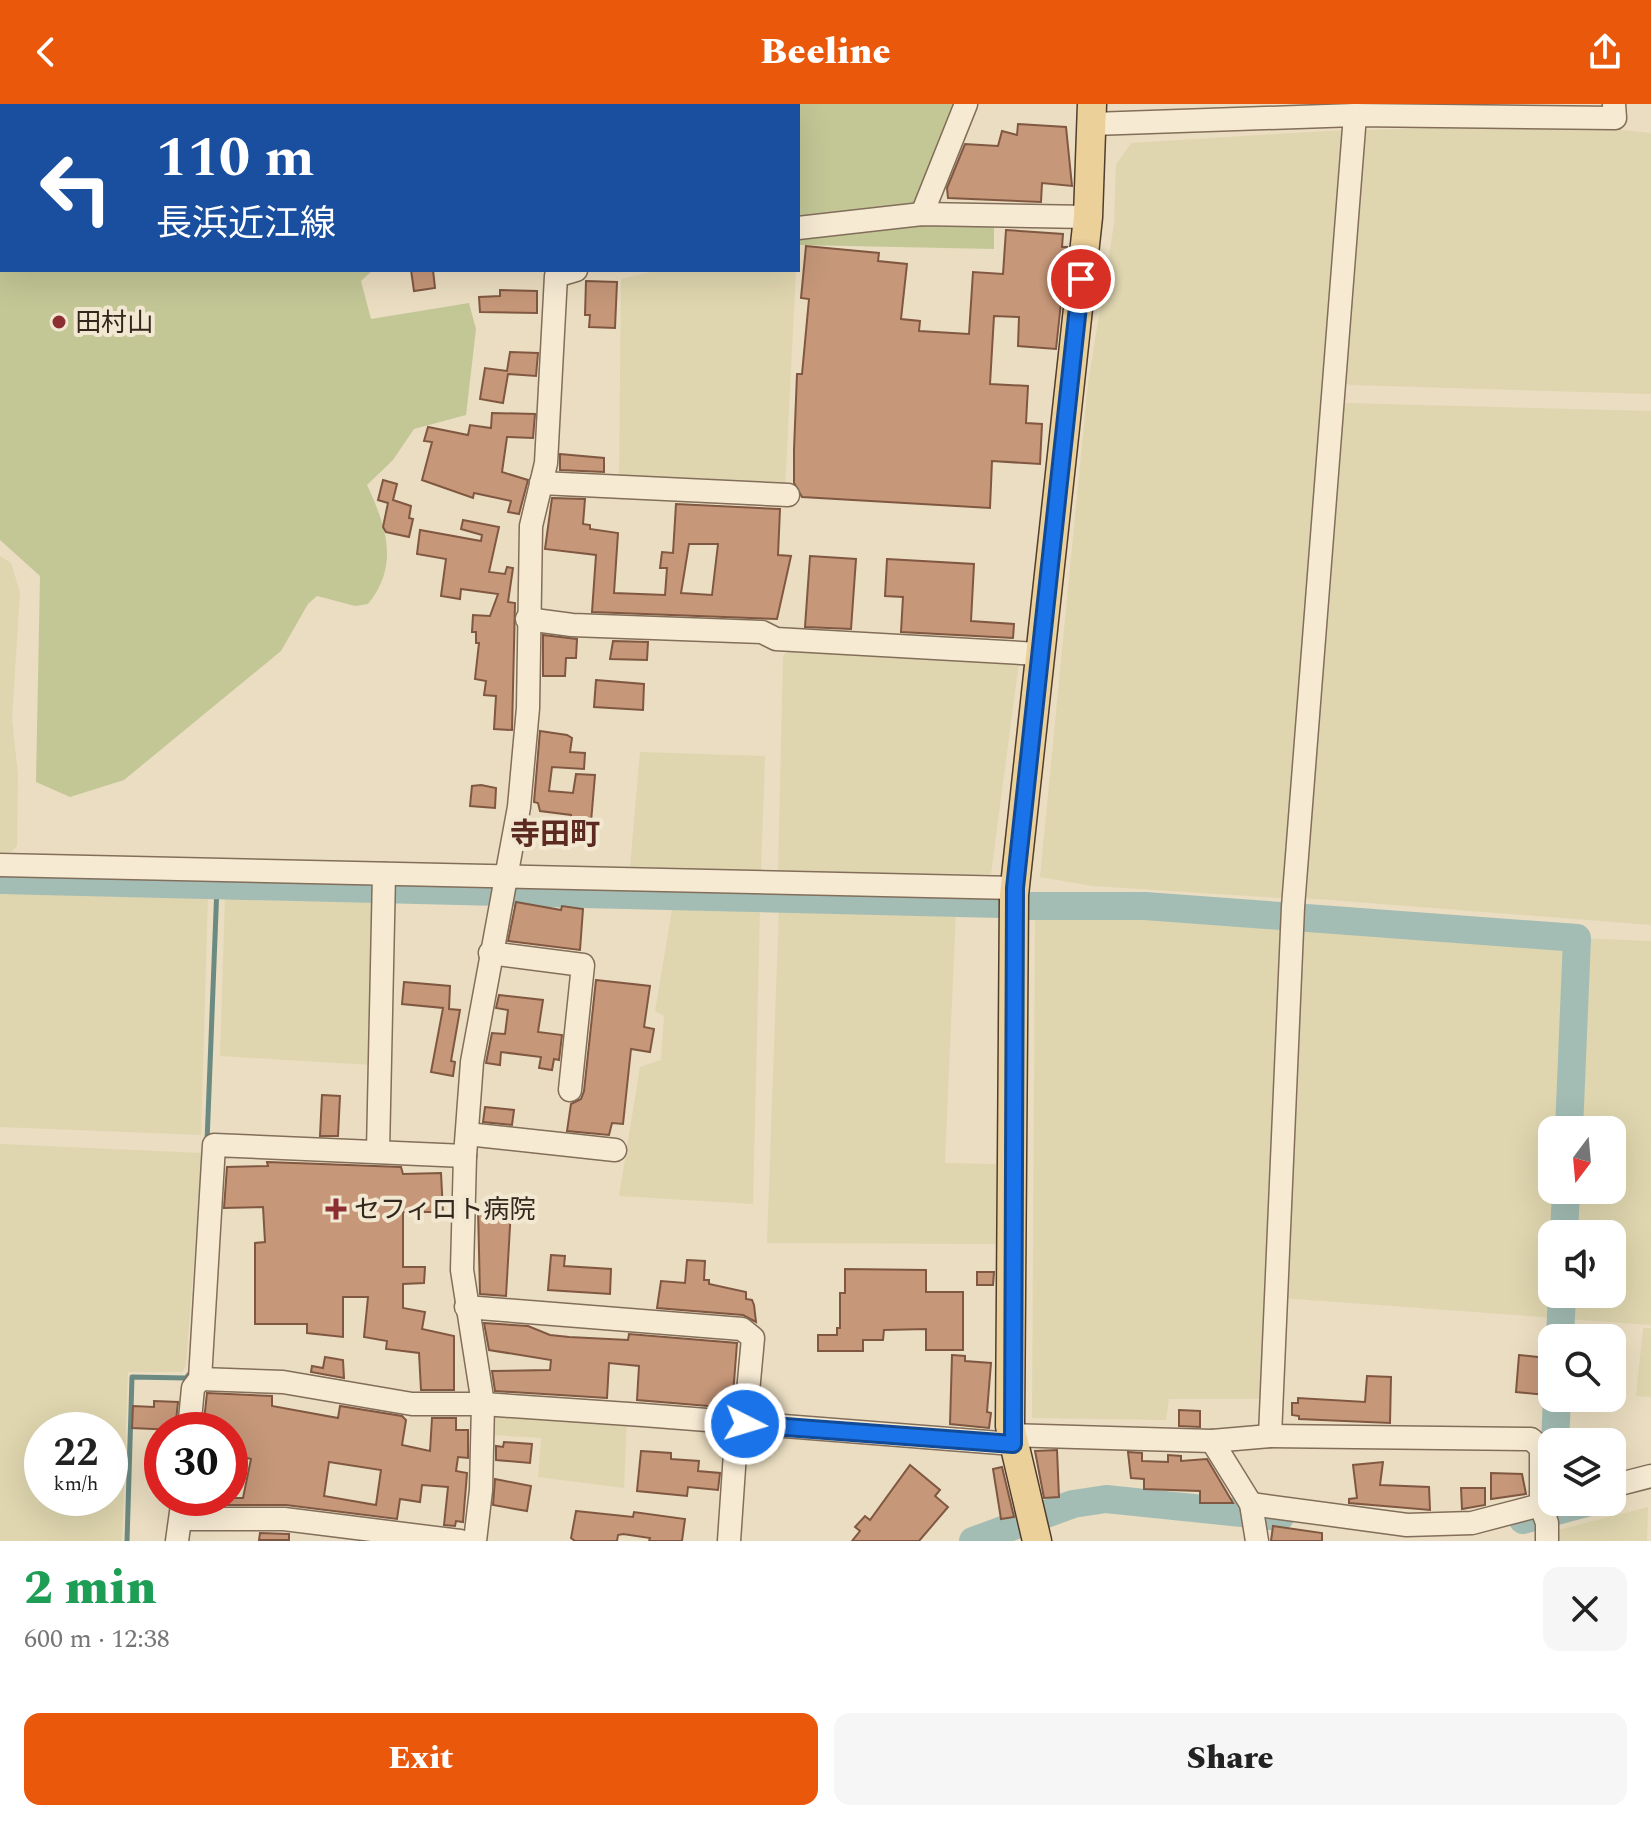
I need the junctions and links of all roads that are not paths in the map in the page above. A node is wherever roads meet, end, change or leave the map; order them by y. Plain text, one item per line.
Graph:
1 (966, 104) edge
2 (1614, 104) edge
3 (1092, 114) edge
4 (1355, 115) junction
5 (922, 214) junction
6 (1088, 217) junction
7 (800, 228) edge
8 (569, 272) edge
9 (541, 483) junction
10 (788, 495) dead end
11 (527, 619) junction
12 (1039, 654) junction
13 (0, 865) edge
14 (384, 883) junction
15 (504, 886) junction
16 (1015, 888) junction
17 (490, 953) junction
18 (570, 1090) dead end
19 (466, 1145) junction
20 (615, 1150) dead end
21 (378, 1151) junction
22 (466, 1307) junction
23 (200, 1379) junction
24 (483, 1404) junction
25 (191, 1412) edge
26 (741, 1424) junction
27 (1270, 1436) junction
28 (1012, 1440) junction
29 (1212, 1441) junction
30 (1538, 1445) edge
31 (1650, 1480) edge
32 (1626, 1484) edge
33 (1538, 1515) edge
34 (1253, 1518) edge
35 (180, 1519) edge
36 (1034, 1528) edge
37 (460, 1541) edge
38 (475, 1541) edge
39 (729, 1541) edge

1 - 5 street
2 - 4 street
3 - 4 street
3 - 6 main road
4 - 27 street
5 - 6 street
5 - 7 street
6 - 12 main road
8 - 9 street
9 - 10 street
9 - 11 street
11 - 12 street
11 - 15 street
12 - 16 main road
13 - 14 street
14 - 15 street
14 - 21 street
15 - 16 street
15 - 17 street
16 - 28 main road
17 - 18 street
17 - 19 street
19 - 20 street
19 - 21 street
19 - 22 street
21 - 23 street
22 - 24 street
22 - 26 street
23 - 24 street
23 - 25 street
24 - 26 street
24 - 38 street
26 - 28 street
26 - 39 street
27 - 29 street
27 - 30 street
28 - 29 street
28 - 36 main road
29 - 34 street
31 - 32 street
33 - 34 street
35 - 37 street

